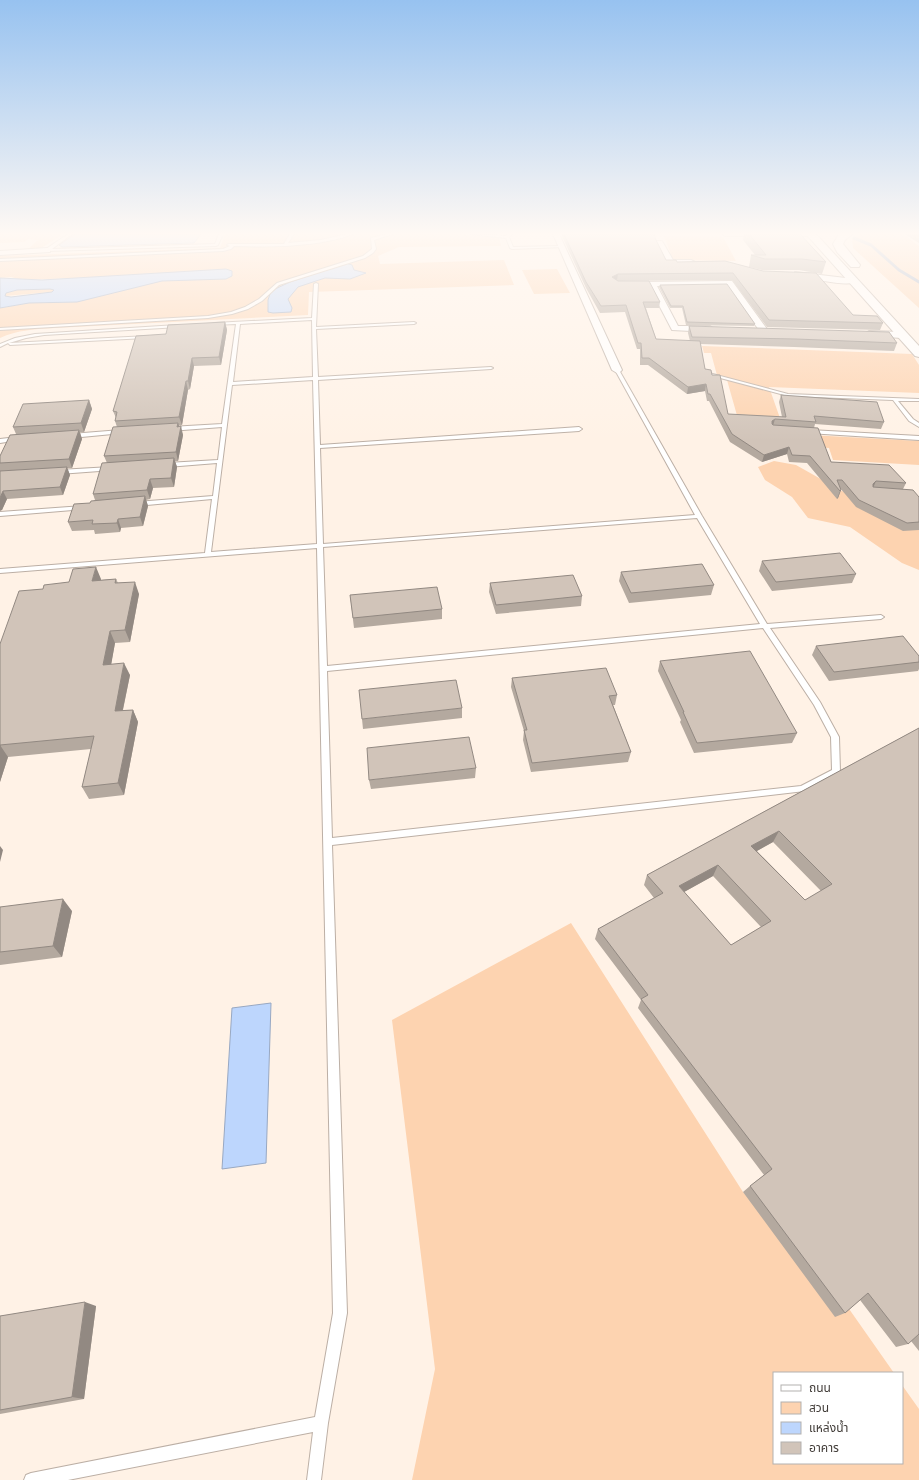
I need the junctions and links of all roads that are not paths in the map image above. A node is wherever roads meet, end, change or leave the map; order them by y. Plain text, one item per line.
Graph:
1 (254, 303) edge
2 (316, 303) edge
3 (587, 303) edge
4 (662, 303) edge
5 (745, 303) edge
6 (874, 303) edge
7 (238, 323) junction
8 (315, 323) junction
9 (414, 323) dead end
10 (207, 325) edge
11 (184, 326) edge
12 (0, 329) edge
13 (717, 329) edge
14 (748, 330) edge
15 (857, 334) edge
16 (903, 335) junction
17 (149, 337) edge
18 (1, 346) edge
19 (919, 353) edge
20 (491, 368) dead end
21 (617, 370) joint
22 (707, 370) edge
23 (316, 379) junction
24 (230, 384) junction
25 (894, 399) junction
26 (919, 400) edge
27 (225, 425) junction
28 (919, 425) edge
29 (163, 429) edge
30 (579, 429) dead end
31 (804, 431) edge
32 (124, 432) edge
33 (62, 436) edge
34 (919, 438) edge
35 (23, 439) edge
36 (0, 441) edge
37 (318, 447) junction
38 (220, 462) junction
39 (157, 466) edge
40 (118, 468) edge
41 (55, 473) edge
42 (216, 498) junction
43 (131, 504) edge
44 (92, 507) edge
45 (0, 514) edge
46 (699, 516) junction
47 (320, 546) junction
48 (208, 555) junction
49 (0, 571) edge
50 (881, 616) dead end
51 (765, 626) junction
52 (324, 669) junction
53 (328, 842) junction
54 (321, 1423) junction
55 (31, 1480) edge
56 (314, 1480) edge

1 - 12 lane
2 - 8 lane
3 - 21 street
4 - 13 street
5 - 14 street
6 - 16 main road
7 - 8 lane
7 - 10 lane
7 - 24 lane
8 - 9 lane
8 - 23 lane
11 - 18 lane
15 - 16 street
16 - 19 main road
17 - 18 lane
20 - 23 lane
21 - 46 lane
22 - 25 lane
23 - 24 lane
23 - 37 lane
24 - 27 lane
25 - 26 lane
25 - 28 lane
27 - 29 lane
27 - 38 lane
30 - 37 lane
31 - 34 lane
32 - 33 lane
35 - 36 lane
37 - 47 lane
38 - 39 lane
38 - 42 lane
40 - 41 lane
42 - 43 lane
42 - 48 lane
44 - 45 lane
46 - 47 lane
46 - 51 lane
47 - 48 lane
47 - 52 lane
48 - 49 lane
50 - 51 lane
51 - 52 lane
51 - 53 lane
52 - 53 lane
53 - 54 lane
54 - 55 lane
54 - 56 lane

